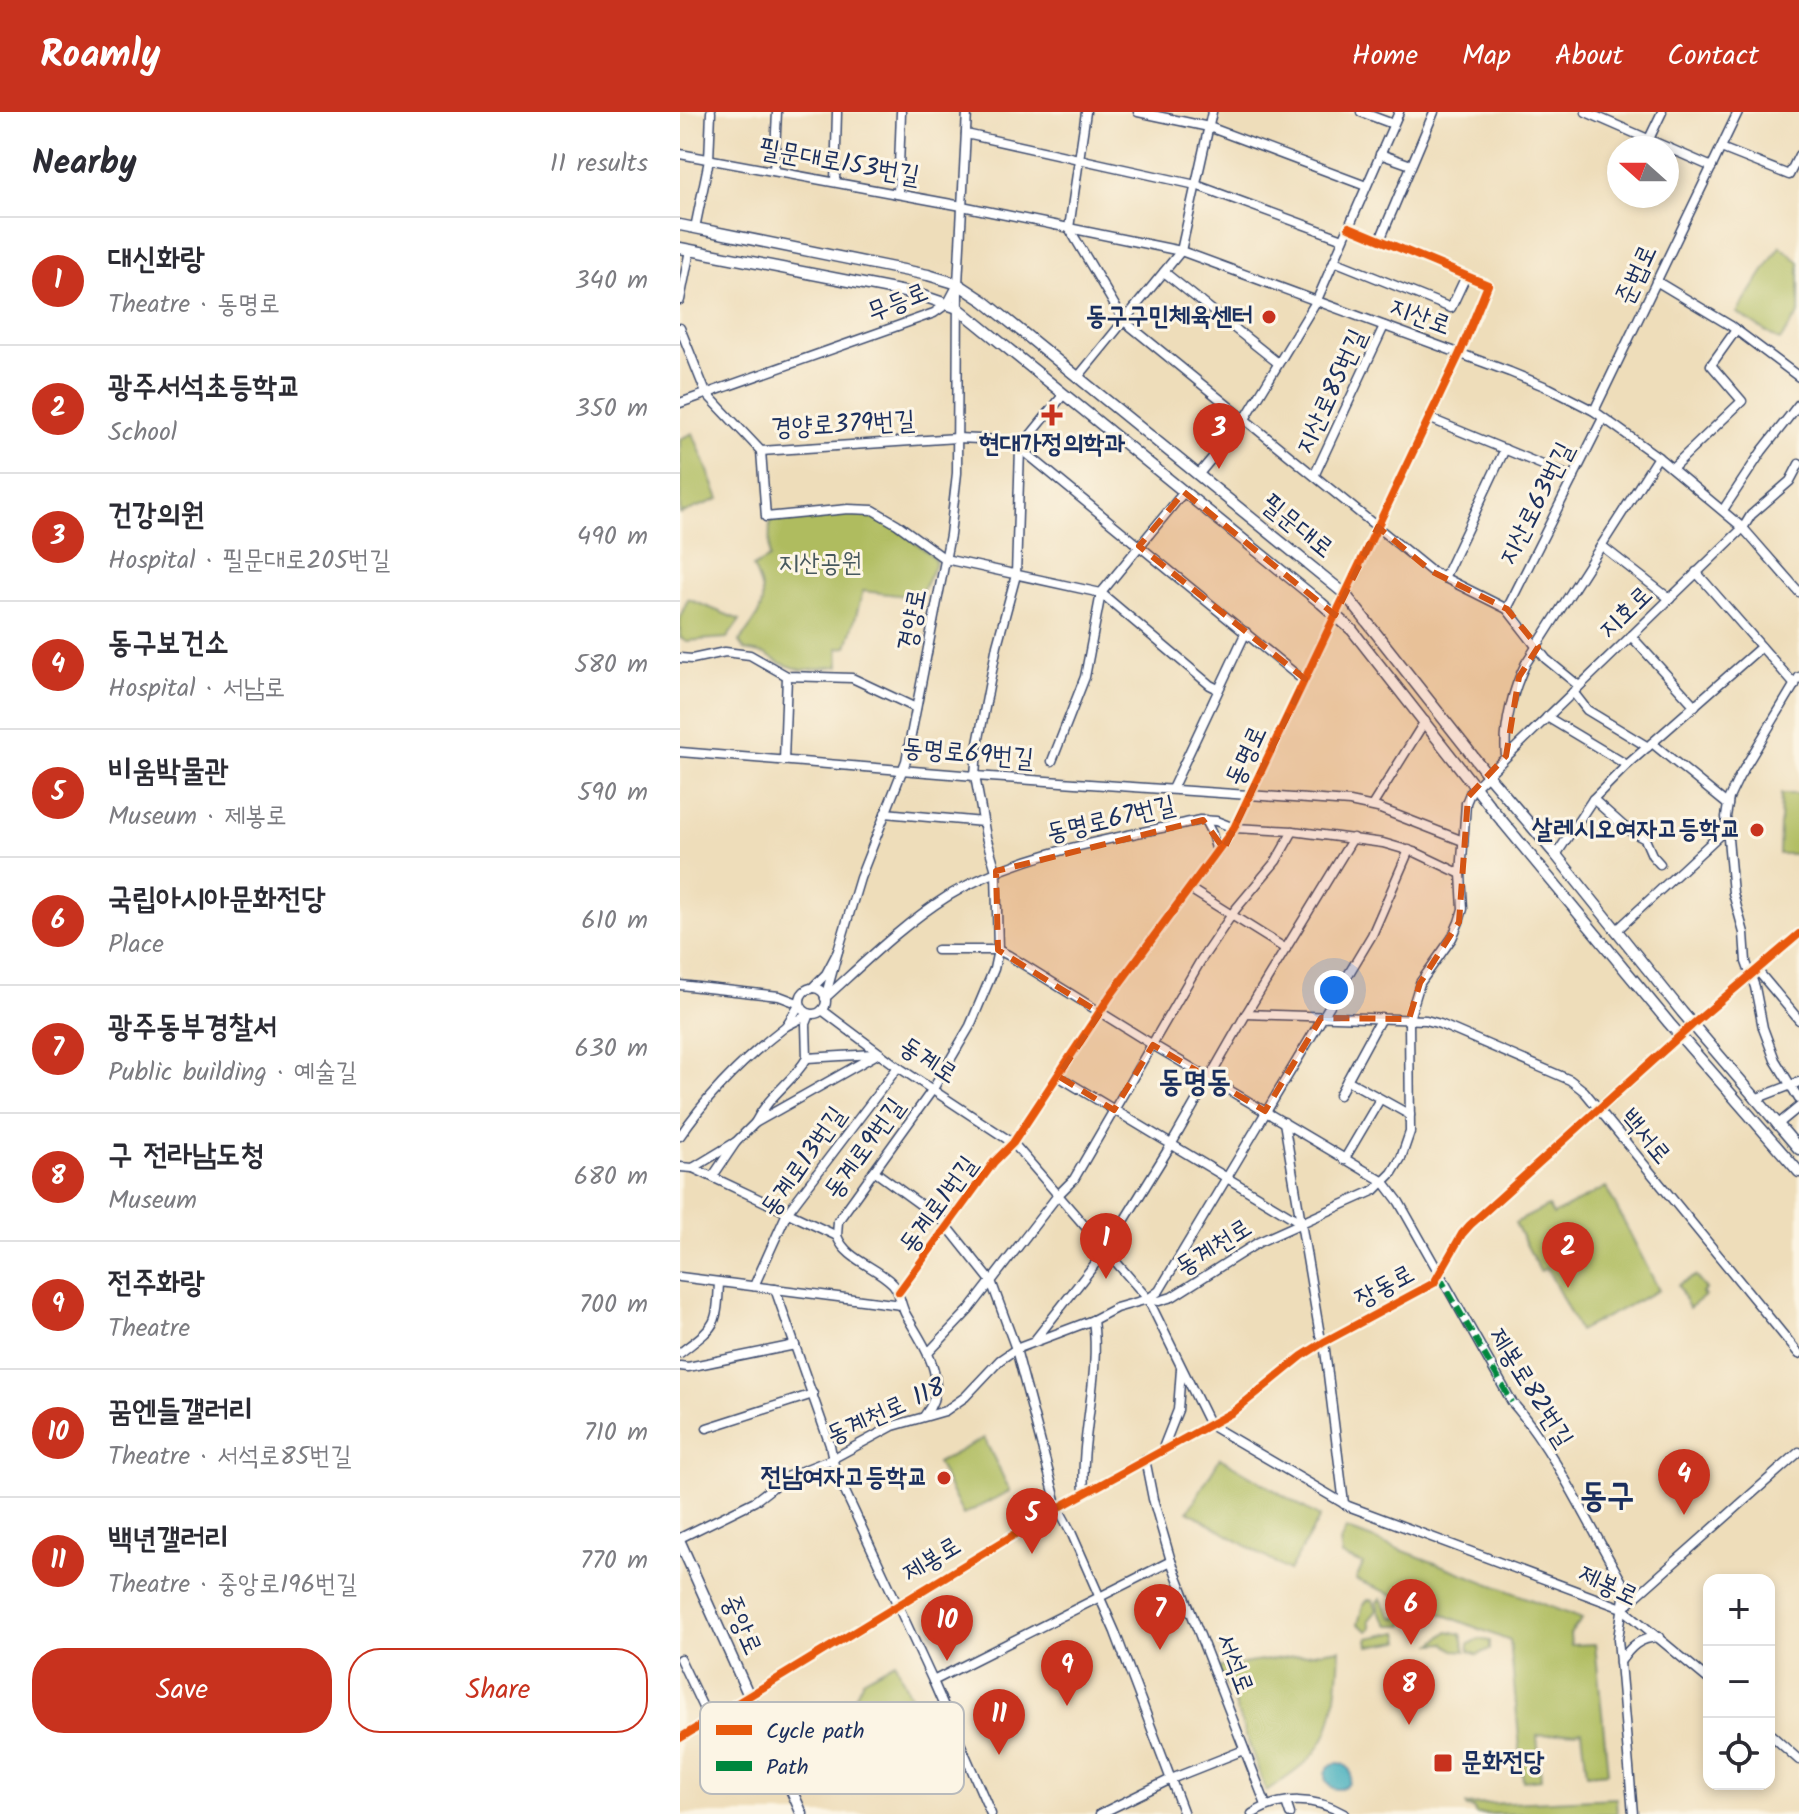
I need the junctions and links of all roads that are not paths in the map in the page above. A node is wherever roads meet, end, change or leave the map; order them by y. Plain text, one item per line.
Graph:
1 (711, 112) edge
2 (777, 112) edge
3 (837, 112) edge
4 (901, 112) edge
5 (967, 112) edge
6 (1086, 112) edge
7 (1138, 112) edge
8 (1212, 112) edge
9 (1361, 112) edge
10 (1399, 112) edge
11 (1434, 112) edge
12 (1586, 112) edge
13 (1662, 112) edge
14 (1738, 112) edge
15 (1393, 124) junction
16 (1209, 127) junction
17 (966, 134) junction
18 (1642, 136) edge
19 (1650, 136) edge
20 (1721, 148) junction
21 (1679, 152) edge
22 (680, 154) edge
23 (1380, 154) junction
24 (1799, 155) edge
25 (1080, 158) junction
26 (709, 160) junction
27 (1411, 165) junction
28 (1712, 167) junction
29 (774, 171) junction
30 (835, 182) junction
31 (1196, 185) junction
32 (1366, 186) junction
33 (898, 194) junction
34 (962, 206) junction
35 (680, 225) edge
36 (1349, 227) junction
37 (695, 228) junction
38 (1069, 228) junction
39 (1343, 239) junction
40 (1380, 240) junction
41 (685, 249) edge
42 (1181, 251) junction
43 (1334, 261) junction
44 (1164, 272) junction
45 (1466, 276) junction
46 (1656, 281) junction
47 (958, 284) junction
48 (680, 300) edge
49 (1317, 300) junction
50 (953, 305) junction
51 (1124, 321) junction
52 (1384, 326) junction
53 (680, 328) edge
54 (1736, 330) junction
55 (1460, 353) junction
56 (1278, 363) junction
57 (1078, 377) junction
58 (1799, 377) edge
59 (706, 393) junction
60 (1064, 394) junction
61 (680, 403) edge
62 (1799, 404) edge
63 (1594, 411) junction
64 (1603, 418) junction
65 (1245, 419) junction
66 (1431, 419) junction
67 (957, 438) junction
68 (1022, 444) junction
69 (1505, 449) junction
70 (761, 451) junction
71 (1658, 457) junction
72 (1799, 464) edge
73 (1672, 468) junction
74 (1315, 474) junction
75 (1198, 475) junction
76 (1574, 478) junction
77 (1184, 492) junction
78 (1723, 510) junction
79 (1378, 527) junction
80 (1743, 528) junction
81 (1139, 546) junction
82 (1602, 546) junction
83 (945, 559) junction
84 (1696, 572) junction
85 (1016, 575) junction
86 (1444, 578) junction
87 (1799, 592) edge
88 (1101, 593) junction
89 (1345, 594) junction
90 (1670, 599) junction
91 (1507, 609) junction
92 (1334, 617) junction
93 (1246, 632) junction
94 (1631, 636) junction
95 (1538, 647) junction
96 (1761, 647) junction
97 (680, 658) edge
98 (787, 676) junction
99 (1304, 681) junction
100 (1797, 681) edge
101 (1218, 689) junction
102 (1576, 689) junction
103 (1695, 706) junction
104 (916, 708) junction
105 (1547, 717) junction
106 (1425, 721) junction
107 (1650, 745) junction
108 (680, 752) edge
109 (1506, 756) junction
110 (784, 761) junction
111 (1052, 761) dead end
112 (1627, 765) junction
113 (902, 769) junction
114 (1487, 774) junction
115 (975, 776) junction
116 (1474, 787) junction
117 (1172, 789) junction
118 (1252, 795) junction
119 (1593, 799) junction
120 (1728, 805) junction
121 (1372, 806) junction
122 (885, 813) junction
123 (982, 817) junction
124 (1205, 820) junction
125 (1234, 828) junction
126 (1726, 829) junction
127 (1293, 831) junction
128 (1353, 838) junction
129 (1463, 841) junction
130 (1409, 850) junction
131 (1217, 853) junction
132 (1556, 855) junction
133 (1660, 864) dead end
134 (996, 871) junction
135 (1461, 874) junction
136 (1190, 889) junction
137 (1230, 916) junction
138 (1616, 931) junction
139 (1799, 934) edge
140 (1286, 949) junction
141 (937, 950) dead end
142 (998, 950) junction
143 (838, 951) junction
144 (1753, 973) junction
145 (680, 985) edge
146 (810, 989) junction
147 (779, 996) junction
148 (825, 998) junction
149 (800, 1004) junction
150 (822, 1010) junction
151 (1100, 1013) junction
152 (810, 1014) junction
153 (1246, 1014) junction
154 (1321, 1018) junction
155 (1381, 1018) junction
156 (1409, 1019) junction
157 (1799, 1020) edge
158 (1692, 1025) junction
159 (786, 1026) junction
160 (1681, 1035) junction
161 (1153, 1045) junction
162 (879, 1053) junction
163 (807, 1058) junction
164 (898, 1067) junction
165 (1058, 1076) junction
166 (1210, 1078) junction
167 (1347, 1080) junction
168 (1795, 1084) edge
169 (933, 1089) junction
170 (1339, 1095) dead end
171 (1380, 1099) junction
172 (1755, 1099) junction
173 (1799, 1099) edge
174 (1799, 1107) edge
175 (1114, 1110) junction
176 (1265, 1111) junction
177 (1598, 1112) junction
178 (1410, 1115) junction
179 (1284, 1122) junction
180 (755, 1123) junction
181 (1777, 1125) junction
182 (680, 1136) edge
183 (736, 1142) junction
184 (1013, 1143) junction
185 (1171, 1145) junction
186 (1799, 1149) edge
187 (1344, 1160) junction
188 (680, 1167) edge
189 (693, 1168) junction
190 (874, 1171) junction
191 (1799, 1172) edge
192 (713, 1176) junction
193 (1225, 1178) junction
194 (1384, 1182) junction
195 (1058, 1195) junction
196 (787, 1213) junction
197 (1300, 1222) junction
198 (948, 1226) junction
199 (837, 1236) junction
200 (1106, 1250) junction
201 (1439, 1276) junction
202 (680, 1277) edge
203 (991, 1281) junction
204 (719, 1282) junction
205 (754, 1286) junction
206 (775, 1289) junction
207 (899, 1292) junction
208 (1148, 1299) junction
209 (901, 1305) junction
210 (1093, 1320) junction
211 (1034, 1341) junction
212 (1324, 1342) junction
213 (795, 1345) junction
214 (1016, 1349) junction
215 (929, 1352) junction
216 (680, 1353) edge
217 (1799, 1354) edge
218 (1181, 1364) junction
219 (680, 1366) edge
220 (813, 1394) junction
221 (924, 1417) junction
222 (1210, 1425) junction
223 (707, 1428) dead end
224 (1162, 1449) junction
225 (1799, 1452) edge
226 (832, 1459) junction
227 (1145, 1459) junction
228 (1084, 1493) junction
229 (1344, 1504) junction
230 (1058, 1508) junction
231 (680, 1540) edge
232 (1171, 1561) junction
233 (1099, 1596) junction
234 (896, 1605) junction
235 (1622, 1608) junction
236 (1660, 1637) junction
237 (680, 1659) edge
238 (1619, 1663) junction
239 (1703, 1675) edge
240 (933, 1681) junction
241 (749, 1695) junction
242 (700, 1702) edge
243 (738, 1702) edge
244 (752, 1702) edge
245 (942, 1702) edge
246 (700, 1726) edge
247 (680, 1738) edge
248 (1775, 1738) edge
249 (964, 1750) edge
250 (1244, 1750) junction
251 (1799, 1760) edge
252 (1171, 1779) junction
253 (793, 1794) edge
254 (1286, 1802) junction
255 (1266, 1805) junction
256 (802, 1814) edge
257 (991, 1814) edge
258 (1100, 1814) edge
259 (1184, 1814) edge
260 (1252, 1814) edge
261 (1290, 1814) edge
262 (1344, 1814) edge
263 (1633, 1814) edge

1 - 26 street
2 - 29 street
3 - 30 street
4 - 33 street
5 - 17 street, 무등로
6 - 25 street
7 - 16 street
8 - 16 street
9 - 15 street
10 - 15 street
11 - 27 street
12 - 18 street
13 - 19 street
14 - 20 street, 준법로
15 - 23 street
16 - 31 street
16 - 32 street
17 - 25 street
17 - 34 street, 무등로
20 - 24 street
20 - 28 street, 준법로
21 - 28 street
22 - 26 street, 필문대로153번길
23 - 27 street
23 - 32 street
25 - 31 street
25 - 38 street
26 - 29 street, 필문대로153번길
26 - 37 street
27 - 40 street
28 - 46 street, 준법로
29 - 30 street, 필문대로153번길
30 - 33 street, 필문대로153번길
31 - 39 street
31 - 42 street
32 - 36 street
33 - 34 street, 필문대로153번길
34 - 38 street, 지산로
34 - 47 street, 무등로
35 - 37 main road, 필문대로
36 - 39 street
36 - 40 street
37 - 47 main road, 필문대로
38 - 42 street, 지산로
38 - 51 street
39 - 43 street
40 - 45 street
41 - 48 street
41 - 50 main road, 필문대로
42 - 44 street
42 - 49 street, 지산로
43 - 45 street, 지산로
43 - 49 street
44 - 51 street
44 - 56 street
45 - 55 street, 동명로
46 - 54 street
46 - 63 street, 준법로
47 - 50 street, 경양로
47 - 57 main road, 필문대로
49 - 52 street, 지산로
49 - 56 street
50 - 59 street, 무등로
50 - 60 main road, 필문대로
50 - 67 street, 경양로
51 - 57 street
51 - 65 street, 지산로85번길
52 - 55 street, 지산로
52 - 74 street, 지산로85번길
53 - 59 street
54 - 58 street
54 - 73 street
55 - 63 street, 지산로
55 - 66 street, 동명로
56 - 65 street
57 - 75 main road, 필문대로
59 - 61 street, 무등로
59 - 70 street, 경양로379번길
60 - 68 street
60 - 77 main road, 필문대로
62 - 78 street
63 - 64 street, 지산로
64 - 71 street, 지산로
64 - 76 street, 지산로63번길
65 - 74 street, 지산로85번길
65 - 75 street
66 - 69 street
66 - 79 street, 동명로
67 - 68 street, 경양로379번길
67 - 70 street, 경양로379번길
67 - 83 street, 경양로
68 - 81 street
68 - 85 street
69 - 76 street
69 - 86 street
70 - 83 street
71 - 73 street, 지산로
71 - 82 street
72 - 80 street, 지호로
73 - 78 street, 지산로
74 - 79 street, 지산로85번길
75 - 89 main road, 필문대로
76 - 91 street, 지산로63번길
77 - 81 street
77 - 92 main road, 필문대로
78 - 80 street, 지산로
79 - 86 street, 지산로85번길
79 - 89 street, 동명로
80 - 84 street, 지호로
80 - 87 street, 지산로
81 - 88 street
81 - 93 street
82 - 90 street
82 - 95 street
83 - 85 street
83 - 104 street, 경양로
84 - 90 street, 지호로
84 - 96 street
85 - 88 street
85 - 115 street
86 - 91 street, 지산로85번길
88 - 101 street
88 - 111 street
89 - 92 street, 동명로
89 - 114 main road, 필문대로
90 - 94 street, 지호로
91 - 95 street
92 - 99 street, 동명로
92 - 106 main road, 필문대로
93 - 99 street
93 - 101 street
94 - 102 street, 지호로
94 - 103 street
95 - 102 street
95 - 109 street
96 - 100 street
96 - 103 street
97 - 98 street
98 - 104 street
98 - 110 street
99 - 118 street, 동명로
100 - 120 street
101 - 117 street
102 - 105 street, 지호로
102 - 107 street
103 - 107 street
104 - 113 street, 경양로
105 - 109 street, 지호로
105 - 112 street
106 - 116 main road, 필문대로
106 - 121 street
107 - 112 street
107 - 120 street
108 - 110 street, 동명로69번길
109 - 114 street, 지호로
110 - 113 street, 동명로69번길
112 - 119 street
113 - 115 street, 동명로69번길
113 - 122 street, 경양로
114 - 116 street, 지호로
114 - 132 main road, 필문대로
115 - 117 street, 동명로69번길
115 - 123 street
116 - 129 street, 동계천로
116 - 160 main road, 필문대로
117 - 118 street, 동명로69번길
118 - 121 street, 동명로69번길
118 - 125 street, 동명로
119 - 132 street
119 - 133 street
120 - 126 street
121 - 129 street, 동명로69번길
122 - 123 street
122 - 143 street, 경양로
123 - 134 street
124 - 125 street, 동명로67번길
124 - 131 street
124 - 134 street, 동명로67번길
125 - 127 street, 동명로67번길
125 - 131 street, 동명로
126 - 138 street
126 - 144 street
127 - 128 street, 동명로67번길
127 - 137 street
128 - 130 street, 동명로67번길
128 - 140 street
129 - 135 street, 동계천로
130 - 135 street
130 - 154 street
131 - 136 street, 동명로
132 - 138 main road, 필문대로
134 - 142 street, 동계로9번길
134 - 148 street, 동명로67번길
135 - 156 street, 동계천로
136 - 137 street
136 - 151 street, 동명로
137 - 140 street
137 - 161 street
138 - 158 main road, 필문대로
139 - 144 street, 장동로
140 - 153 street
141 - 142 street
142 - 151 street
142 - 169 street, 동계로9번길
143 - 146 street, 경양로
143 - 148 street, 경양로
144 - 157 street
144 - 158 street, 장동로
144 - 168 street
145 - 147 street
146 - 147 street
146 - 148 street
146 - 149 street, 경양로
147 - 149 street
148 - 150 street, 경양로
149 - 152 street
149 - 159 street, 경양로
150 - 152 street
150 - 162 street, 동계로
151 - 161 street
151 - 165 street, 동명로
152 - 159 street
152 - 163 street
153 - 154 street
153 - 166 street
154 - 155 street
154 - 176 street
155 - 156 street
155 - 167 street
156 - 177 street, 백서로
156 - 178 street, 동계천로
158 - 160 street, 장동로
158 - 172 main road, 필문대로
159 - 182 street
160 - 177 street, 장동로
160 - 191 main road, 필문대로
161 - 166 street
161 - 175 street
162 - 163 street
162 - 164 street, 동계로
162 - 180 street
163 - 180 street
164 - 169 street, 동계로
164 - 196 street, 동계로13번길
165 - 175 street, 동계천로
165 - 184 street, 동명로
166 - 176 street
166 - 185 street
167 - 170 street
167 - 171 street
168 - 172 street
168 - 173 street
169 - 184 street, 동계로
169 - 190 street, 동계로9번길
171 - 178 street
171 - 187 street
172 - 181 main road, 필문대로
174 - 181 street
175 - 185 street, 동계천로
175 - 195 street
176 - 179 street
176 - 193 street
177 - 201 street, 장동로
177 - 217 street, 백서로
178 - 194 street, 동계천로
179 - 187 street
179 - 197 street
180 - 183 street
181 - 186 main road, 필문대로
183 - 189 street
183 - 192 street
184 - 195 street
184 - 198 street, 동계로1번길
185 - 193 street, 동계천로
185 - 200 street
187 - 194 street
188 - 189 street, 동계로1번길
189 - 192 street, 동계로1번길
190 - 198 street, 동계로1번길
190 - 199 street, 동계로9번길
192 - 196 street, 동계로1번길
193 - 197 street, 동계천로
193 - 208 street
194 - 197 street, 동계천로
194 - 201 street, 장동로
195 - 200 street
195 - 203 street
196 - 199 street, 동계로1번길
196 - 205 street, 동계로13번길
197 - 208 street, 동계천로
197 - 212 street
198 - 203 street
198 - 207 street, 동계로1번길
199 - 207 street, 동계로1번길
200 - 208 street
200 - 211 street
201 - 212 street, 장동로
201 - 235 street, 제봉로82번길
202 - 204 street
203 - 214 street
203 - 215 street
204 - 205 street
204 - 216 street
205 - 206 street
206 - 209 street
206 - 213 street
207 - 209 street, 동계로1번길
208 - 210 street, 동계천로 118
208 - 218 street
209 - 215 street
210 - 211 street, 동계천로 118
210 - 228 street
211 - 214 street, 동계천로 118
212 - 222 street, 장동로
212 - 229 street
213 - 219 street
213 - 220 street
214 - 221 street, 동계천로 118
214 - 230 street
215 - 221 street
218 - 222 street
218 - 224 street
220 - 223 street
220 - 226 street
221 - 226 street, 동계천로 118
222 - 224 street, 제봉로
222 - 229 street, 제봉로
224 - 227 street, 제봉로
225 - 235 street
226 - 231 street, 동계천로 118
226 - 234 street
227 - 228 street, 제봉로
227 - 232 street, 서석로
228 - 230 street, 제봉로
229 - 235 street, 제봉로
230 - 233 street
230 - 234 street, 제봉로
231 - 241 main road, 중앙로
232 - 233 street
232 - 250 street, 서석로
233 - 240 street
233 - 252 street
234 - 240 street
234 - 241 street, 제봉로
235 - 236 street, 제봉로
235 - 238 street, 제봉로82번길
236 - 238 street
236 - 239 street, 제봉로
237 - 242 street
238 - 263 street, 제봉로82번길
240 - 245 street
241 - 243 street, 제봉로
241 - 244 main road, 중앙로
246 - 247 street, 제봉로
248 - 251 street
249 - 257 street
250 - 252 street
250 - 255 street, 서석로
252 - 258 street
252 - 259 street
253 - 256 main road, 중앙로
254 - 255 street
254 - 261 street
254 - 262 street
255 - 260 street

